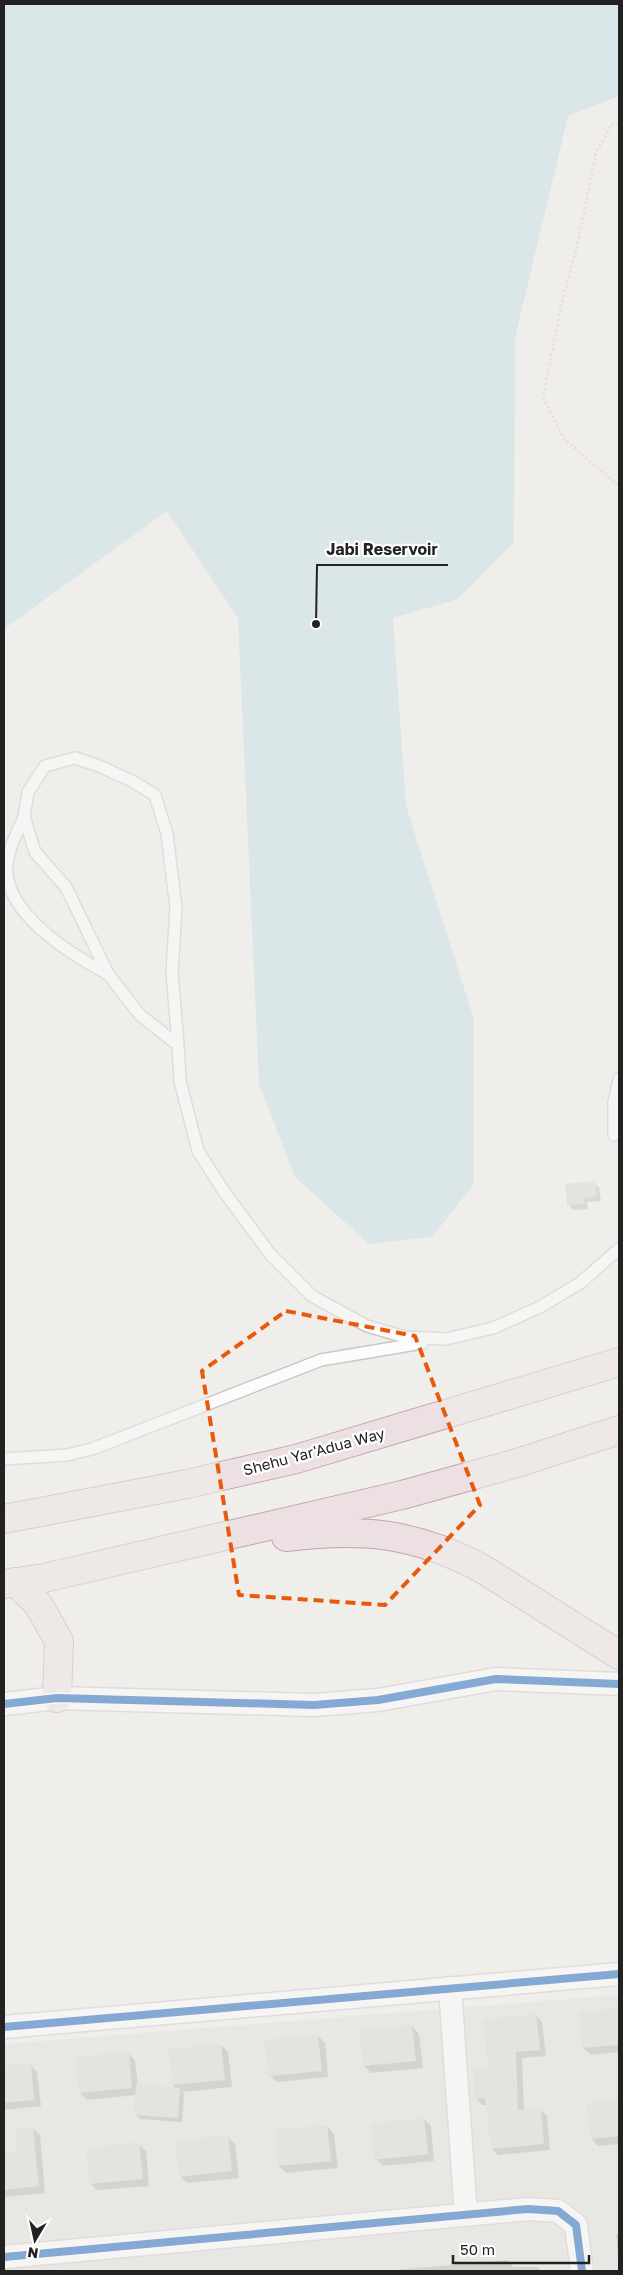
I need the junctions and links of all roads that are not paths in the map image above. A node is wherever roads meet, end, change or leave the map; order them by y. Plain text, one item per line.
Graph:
1 (24, 818) junction
2 (108, 974) junction
3 (178, 1045) junction
4 (619, 1078) edge
5 (614, 1135) dead end
6 (619, 1249) edge
7 (446, 1339) junction
8 (619, 1350) edge
9 (619, 1362) edge
10 (550, 1384) junction
11 (619, 1430) edge
12 (4, 1459) edge
13 (4, 1519) edge
14 (167, 1550) junction
15 (9, 1583) edge
16 (619, 1655) edge
17 (618, 1686) edge
18 (57, 1698) junction
19 (4, 1704) edge
20 (619, 1974) edge
21 (450, 1988) junction
22 (4, 2027) edge
23 (466, 2215) junction
24 (4, 2257) edge
25 (582, 2271) edge

1 - 2 lane
1 - 2 lane
1 - 3 lane
2 - 3 lane
3 - 7 lane
4 - 5 lane
6 - 7 lane
7 - 12 lane
8 - 10 highway
9 - 10 highway, Shehu Yar'Adua Way
10 - 13 highway, Shehu Yar'Adua Way
11 - 14 highway
14 - 15 highway
14 - 16 highway
15 - 18 highway
17 - 18 street
18 - 19 street
20 - 21 street
21 - 22 street
21 - 23 street
23 - 24 street
23 - 25 street

